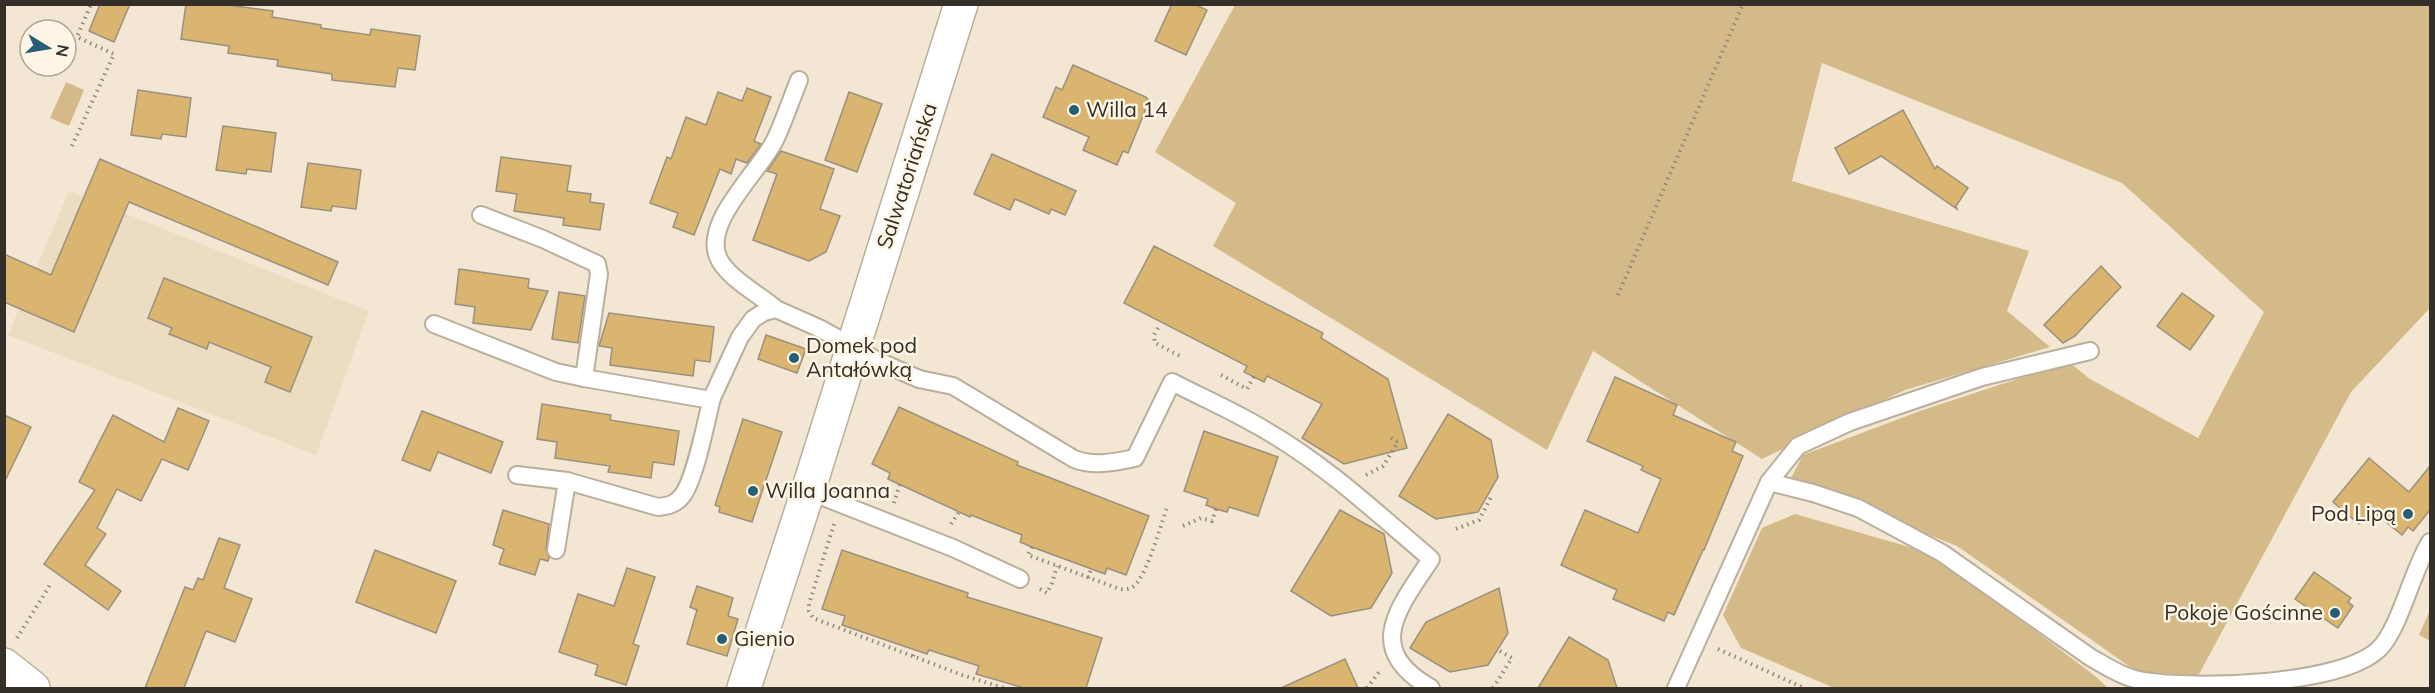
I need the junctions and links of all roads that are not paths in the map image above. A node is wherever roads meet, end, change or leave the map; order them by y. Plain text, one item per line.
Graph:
1 (961, 4) edge
2 (799, 80) dead end
3 (481, 215) dead end
4 (776, 309) junction
5 (434, 324) dead end
6 (853, 347) junction
7 (2090, 351) dead end
8 (584, 378) junction
9 (712, 398) junction
10 (516, 475) dead end
11 (567, 481) junction
12 (1769, 482) junction
13 (808, 491) junction
14 (2430, 542) edge
15 (556, 550) dead end
16 (1020, 579) dead end
17 (10, 653) edge
18 (33, 688) edge
19 (744, 688) edge
20 (1431, 688) edge
21 (1676, 688) edge

1 - 6 street, Salwatoriańska
2 - 4 lane
3 - 8 lane
4 - 6 lane
4 - 9 lane
5 - 8 lane
6 - 13 street, Salwatoriańska
6 - 20 lane
7 - 12 lane
8 - 9 lane
9 - 11 lane
10 - 11 lane
11 - 15 lane
12 - 14 lane
12 - 21 lane
13 - 16 lane
13 - 19 street, Salwatoriańska
17 - 18 street

